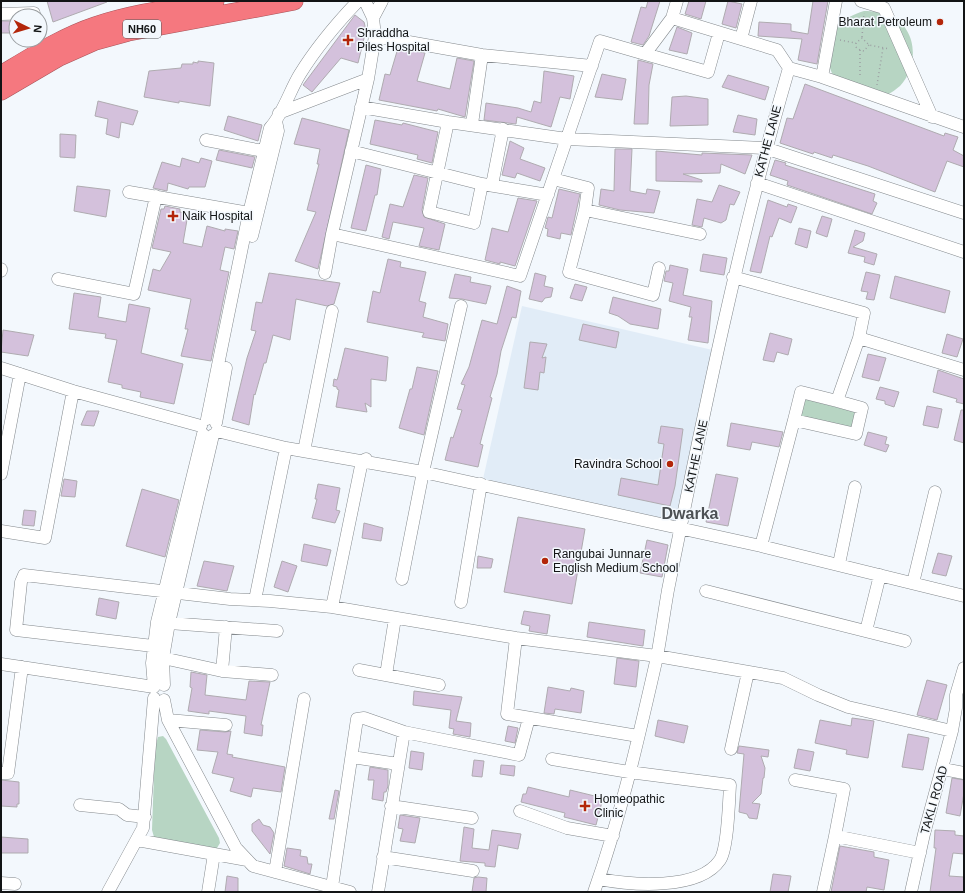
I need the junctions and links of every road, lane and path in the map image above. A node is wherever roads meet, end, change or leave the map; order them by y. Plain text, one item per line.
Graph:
1 (214, 1) edge
2 (294, 1) edge
3 (358, 1) edge
4 (364, 1) edge
5 (382, 1) edge
6 (677, 1) edge
7 (751, 1) edge
8 (836, 1) edge
9 (862, 6) edge
10 (373, 18) junction
11 (672, 18) junction
12 (719, 33) junction
13 (375, 36) junction
14 (862, 38) junction
15 (741, 39) junction
16 (838, 39) dead end
17 (856, 43) junction
18 (869, 46) junction
19 (884, 48) junction
20 (860, 50) junction
21 (895, 50) dead end
22 (645, 54) junction
23 (35, 55) edge
24 (482, 55) junction
25 (592, 66) junction
26 (789, 68) junction
27 (1, 75) edge
28 (860, 75) dead end
29 (822, 77) junction
30 (368, 78) junction
31 (1, 91) edge
32 (875, 96) junction
33 (361, 107) junction
34 (278, 117) junction
35 (932, 117) junction
36 (448, 122) junction
37 (472, 124) junction
38 (964, 128) edge
39 (503, 129) junction
40 (567, 138) junction
41 (206, 140) dead end
42 (765, 148) junction
43 (263, 151) junction
44 (351, 151) junction
45 (438, 174) junction
46 (553, 179) junction
47 (756, 183) junction
48 (487, 185) junction
49 (129, 192) dead end
50 (548, 195) junction
51 (156, 196) junction
52 (584, 210) junction
53 (253, 213) junction
54 (964, 214) edge
55 (332, 234) junction
56 (700, 234) dead end
57 (964, 252) edge
58 (659, 268) dead end
59 (325, 273) dead end
60 (733, 277) junction
61 (58, 279) dead end
62 (461, 306) dead end
63 (332, 311) dead end
64 (859, 338) junction
65 (1, 368) edge
66 (964, 370) edge
67 (20, 374) junction
68 (73, 391) junction
69 (837, 401) junction
70 (794, 420) junction
71 (209, 428) junction
72 (286, 448) junction
73 (304, 451) junction
74 (364, 460) junction
75 (424, 472) junction
76 (1, 474) edge
77 (481, 484) junction
78 (855, 487) dead end
79 (935, 492) dead end
80 (682, 528) junction
81 (1, 531) edge
82 (761, 546) junction
83 (839, 564) junction
84 (880, 575) junction
85 (402, 579) dead end
86 (913, 583) junction
87 (170, 591) junction
88 (706, 591) dead end
89 (964, 596) edge
90 (255, 600) junction
91 (461, 602) dead end
92 (332, 607) junction
93 (395, 618) junction
94 (169, 623) junction
95 (226, 627) junction
96 (277, 631) dead end
97 (866, 631) junction
98 (516, 638) junction
99 (905, 640) dead end
100 (153, 646) junction
101 (657, 656) junction
102 (163, 658) junction
103 (1, 664) edge
104 (22, 667) junction
105 (964, 668) edge
106 (222, 670) junction
107 (358, 670) dead end
108 (748, 672) junction
109 (272, 675) dead end
110 (386, 675) junction
111 (439, 685) dead end
112 (159, 692) junction
113 (304, 699) dead end
114 (962, 707) edge
115 (529, 718) junction
116 (168, 720) junction
117 (226, 725) dead end
118 (952, 731) junction
119 (404, 732) junction
120 (638, 736) junction
121 (731, 749) dead end
122 (352, 757) junction
123 (552, 759) dead end
124 (398, 764) junction
125 (943, 769) junction
126 (629, 772) junction
127 (1, 773) edge
128 (964, 773) edge
129 (795, 780) dead end
130 (80, 805) dead end
131 (391, 806) junction
132 (520, 812) dead end
133 (145, 817) junction
134 (472, 818) dead end
135 (613, 836) junction
136 (835, 836) junction
137 (137, 840) junction
138 (214, 854) junction
139 (920, 854) junction
140 (383, 857) junction
141 (247, 860) junction
142 (473, 871) dead end
143 (275, 872) junction
144 (599, 879) junction
145 (1, 883) edge
146 (15, 884) dead end
147 (332, 887) junction
148 (108, 892) edge
149 (208, 892) edge
150 (350, 892) edge
151 (378, 892) edge
152 (594, 892) edge
153 (823, 892) edge
154 (912, 892) edge

1 - 23 highway, NH60
2 - 23 highway, NH60
3 - 34 street
4 - 10 street
5 - 10 street
6 - 11 street
7 - 15 street
8 - 29 street
9 - 14 path
9 - 35 street
10 - 13 street
11 - 12 street
11 - 22 street
12 - 15 street
12 - 22 street
13 - 24 street
13 - 30 street
14 - 17 path
14 - 18 path
15 - 26 street
16 - 17 path
17 - 20 path
18 - 19 path
18 - 20 path
19 - 21 path
19 - 32 path
20 - 28 path
22 - 25 street
23 - 27 highway, NH60
23 - 31 highway, NH60
24 - 25 street
24 - 37 street
25 - 40 street
26 - 29 street
26 - 42 street, KATHE LANE
29 - 32 street
30 - 33 street
30 - 34 street
32 - 35 street
33 - 36 street
33 - 44 street
34 - 43 street
34 - 53 street
35 - 38 street
36 - 37 street
36 - 45 street
37 - 39 street
39 - 40 street
39 - 48 street
40 - 42 street
40 - 46 street
41 - 43 street
42 - 47 street, KATHE LANE
42 - 54 street
43 - 53 street
44 - 45 street
44 - 55 street
45 - 48 street
45 - 48 street
46 - 50 street
46 - 52 street
47 - 57 street
47 - 60 street, KATHE LANE
48 - 50 street
49 - 51 street
50 - 55 street
51 - 53 street
51 - 61 street
52 - 56 street
52 - 58 street
53 - 71 street
55 - 59 street
60 - 64 street
60 - 80 street, KATHE LANE
62 - 75 street
63 - 73 street
64 - 66 street
64 - 69 street
65 - 67 street
67 - 68 street
67 - 76 street
68 - 71 street
68 - 81 street
69 - 70 street
69 - 70 street
70 - 82 street
71 - 72 street
71 - 87 street
72 - 73 street
72 - 90 street
73 - 74 street
74 - 75 street
74 - 92 street
75 - 77 street
75 - 85 street
77 - 80 street
77 - 91 street
78 - 83 street
79 - 86 street
80 - 82 street
80 - 101 street, KATHE LANE
82 - 83 street
83 - 84 street
84 - 86 street
84 - 97 street
86 - 89 street
87 - 90 street
87 - 94 street
87 - 100 street
87 - 100 street
88 - 97 street
90 - 92 street
92 - 93 street
93 - 98 street
93 - 110 street
94 - 95 street
94 - 102 street
95 - 96 street
95 - 106 street
97 - 99 street
98 - 101 street
98 - 115 street
100 - 112 street
101 - 108 street
101 - 120 street, KATHE LANE
102 - 106 street
102 - 112 street
103 - 104 street
104 - 112 street
104 - 127 street
105 - 114 street, TAKLI ROAD
106 - 109 street
107 - 110 street
108 - 118 street
108 - 121 street
110 - 111 street
112 - 116 street
112 - 133 street
113 - 143 street
114 - 118 street, TAKLI ROAD
115 - 119 street
115 - 120 street
116 - 117 street
116 - 141 street
118 - 125 street, TAKLI ROAD
119 - 122 street
119 - 124 street
120 - 126 street, KATHE LANE
122 - 124 street
122 - 147 street
123 - 126 street
124 - 131 street
125 - 128 street
125 - 139 street, TAKLI ROAD
126 - 135 street, KATHE LANE
126 - 144 street
129 - 136 street
130 - 133 street
131 - 134 street
131 - 140 street
132 - 135 street
133 - 137 street
135 - 144 street, KATHE LANE
136 - 139 street
136 - 153 street
137 - 138 street
137 - 148 street
138 - 141 street
138 - 149 street
139 - 154 street, TAKLI ROAD
140 - 142 street
140 - 151 street
141 - 143 street
143 - 147 street
144 - 152 street, KATHE LANE
145 - 146 street
147 - 150 street

